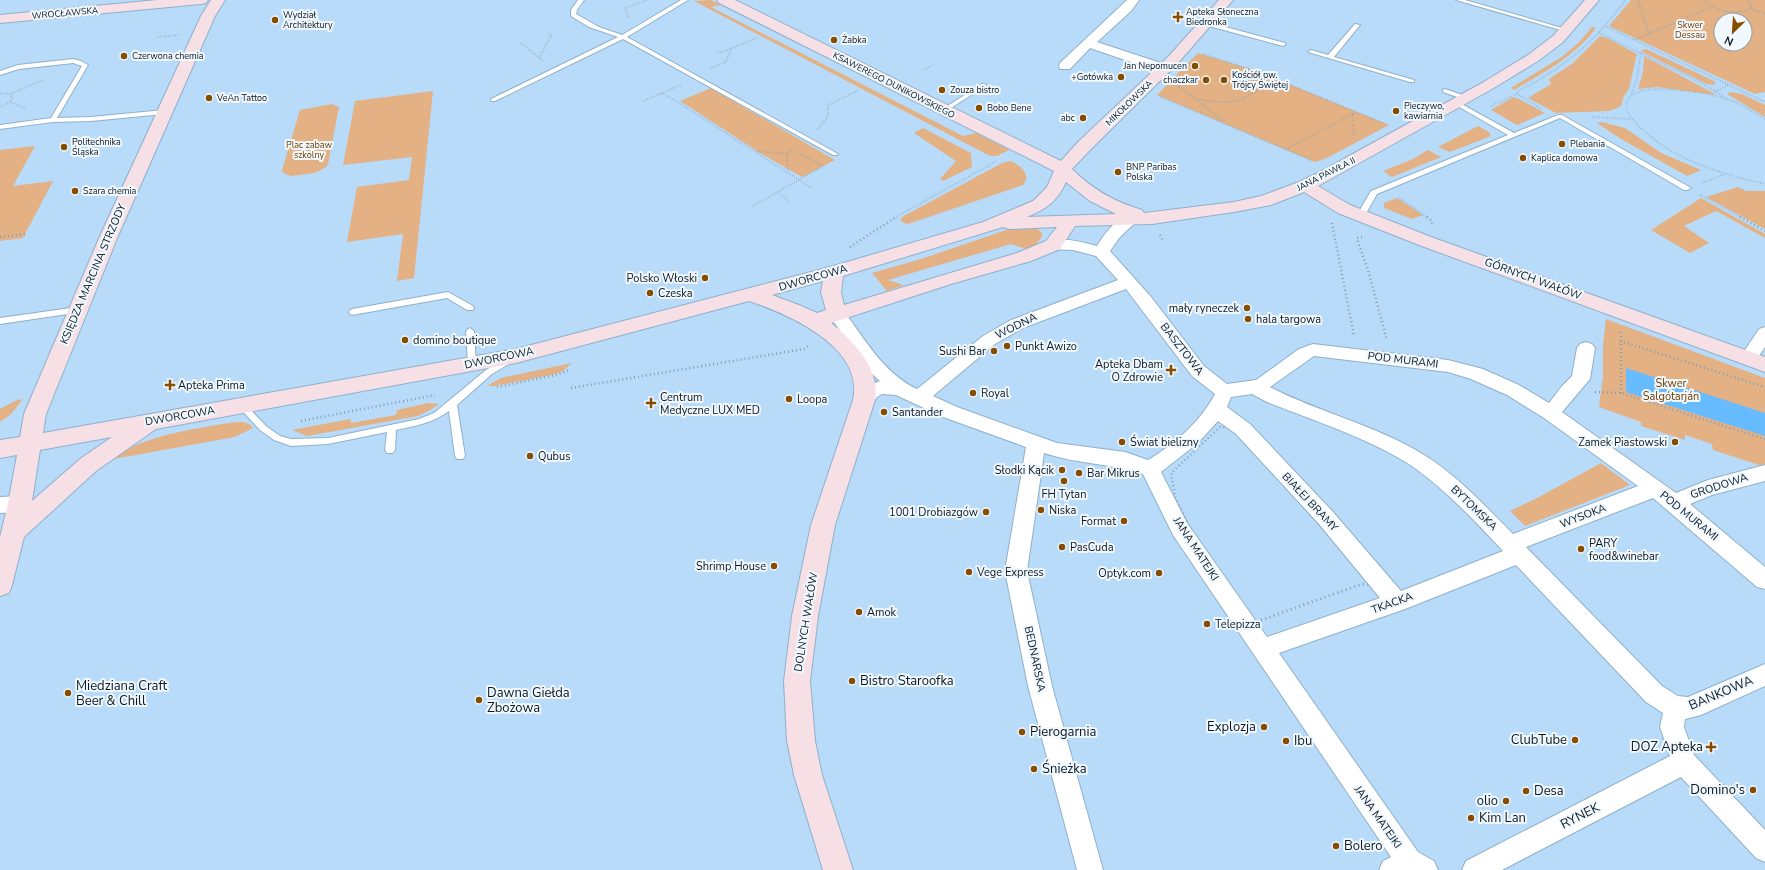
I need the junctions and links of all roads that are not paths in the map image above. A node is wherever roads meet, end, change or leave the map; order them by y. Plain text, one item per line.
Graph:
1 (201, 0) edge
2 (218, 0) edge
3 (581, 0) edge
4 (685, 0) edge
5 (724, 0) edge
6 (1133, 0) edge
7 (1226, 0) edge
8 (1459, 0) edge
9 (1592, 0) edge
10 (0, 19) edge
11 (1207, 24) junction
12 (1357, 25) dead end
13 (1566, 30) junction
14 (623, 37) junction
15 (1088, 44) junction
16 (1282, 44) dead end
17 (1311, 52) dead end
18 (1330, 57) junction
19 (1064, 66) dead end
20 (0, 73) edge
21 (1168, 74) junction
22 (1412, 81) dead end
23 (984, 84) dead end
24 (1456, 97) junction
25 (493, 100) dead end
26 (944, 110) junction
27 (164, 112) junction
28 (53, 120) junction
29 (0, 126) edge
30 (1513, 134) junction
31 (835, 154) dead end
32 (1063, 169) junction
33 (1304, 186) junction
34 (1687, 188) road end
35 (1361, 215) junction
36 (1152, 218) junction
37 (1131, 219) junction
38 (1070, 221) junction
39 (989, 226) junction
40 (1053, 245) junction
41 (1102, 252) junction
42 (834, 272) junction
43 (1129, 282) junction
44 (751, 295) junction
45 (470, 308) dead end
46 (78, 310) junction
47 (352, 312) dead end
48 (0, 321) edge
49 (822, 326) junction
50 (470, 332) dead end
51 (1765, 333) edge
52 (1586, 348) dead end
53 (516, 356) junction
54 (1757, 362) edge
55 (472, 364) junction
56 (1254, 387) junction
57 (900, 389) junction
58 (1224, 391) junction
59 (872, 394) junction
60 (918, 398) junction
61 (452, 404) junction
62 (241, 405) junction
63 (1217, 410) junction
64 (1551, 413) junction
65 (155, 420) junction
66 (392, 428) junction
67 (30, 443) junction
68 (1036, 443) junction
69 (0, 448) edge
70 (390, 450) dead end
71 (460, 456) dead end
72 (1150, 469) junction
73 (1765, 472) edge
74 (1656, 488) junction
75 (1674, 502) junction
76 (10, 505) edge
77 (15, 530) junction
78 (1515, 549) junction
79 (1765, 580) edge
80 (0, 585) edge
81 (1397, 602) junction
82 (1263, 649) junction
83 (1765, 675) edge
84 (1674, 717) junction
85 (1684, 762) junction
86 (1765, 849) edge
87 (1409, 867) edge
88 (838, 870) edge
89 (1090, 870) edge
90 (1476, 870) edge

1 - 10 street, WROCŁAWSKA
2 - 27 street, KSIĘDZA MARCINA STRZODY
3 - 14 lane
4 - 14 lane
5 - 26 street, KSAWEREGO DUNIKOWSKIEGO
6 - 15 street
7 - 11 street, MIKOŁOWSKA
8 - 13 lane
9 - 13 street, JANA PAWŁA II
11 - 16 lane
11 - 21 street, MIKOŁOWSKA
12 - 18 lane
13 - 24 street, JANA PAWŁA II
14 - 25 lane
14 - 31 lane
15 - 19 street
15 - 21 street
17 - 18 lane
18 - 22 lane
20 - 28 lane
21 - 32 street, MIKOŁOWSKA
23 - 26 lane
24 - 30 lane
24 - 33 street, JANA PAWŁA II
26 - 32 street, KSAWEREGO DUNIKOWSKIEGO
27 - 28 lane
27 - 46 street, KSIĘDZA MARCINA STRZODY
28 - 29 lane
30 - 34 lane
30 - 35 lane
32 - 36 street
32 - 39 street, MIKOŁOWSKA
33 - 35 street, GÓRNYCH WAŁÓW
33 - 36 street, JANA PAWŁA II
35 - 54 street, GÓRNYCH WAŁÓW
36 - 37 street, JANA PAWŁA II
37 - 38 street, JANA PAWŁA II
37 - 41 street
38 - 39 street, JANA PAWŁA II
38 - 40 street
39 - 42 street, DWORCOWA
40 - 41 street
40 - 49 street
41 - 43 street, BASZTOWA
42 - 44 street, DWORCOWA
42 - 49 street, DOLNYCH WAŁÓW
43 - 58 street, BASZTOWA
43 - 60 street, WODNA
44 - 49 street, DOLNYCH WAŁÓW
44 - 53 street, DWORCOWA
45 - 47 lane
46 - 48 lane
46 - 67 street, KSIĘDZA MARCINA STRZODY
49 - 57 street, DOLNYCH WAŁÓW
49 - 59 street, DOLNYCH WAŁÓW
50 - 55 lane
51 - 54 street
52 - 64 street
53 - 55 street, DWORCOWA
53 - 61 lane
55 - 62 street, DWORCOWA
56 - 58 street
56 - 64 street, POD MURAMI
56 - 78 street, BYTOMSKA
57 - 59 street
57 - 60 street
58 - 63 street
59 - 88 street, DOLNYCH WAŁÓW
60 - 68 street
61 - 66 lane
61 - 71 lane
62 - 65 street, DWORCOWA
62 - 66 lane
63 - 72 street
63 - 81 street, BIAŁEJ BRAMY
64 - 74 street, POD MURAMI
65 - 67 street, DWORCOWA
65 - 77 street
66 - 70 lane
67 - 69 street, DWORCOWA
67 - 76 street, KSIĘDZA MARCINA STRZODY
68 - 72 street
68 - 89 street, BEDNARSKA
72 - 82 street, JANA MATEJKI
73 - 75 street, GRODOWA
74 - 75 street, POD MURAMI
74 - 78 street, WYSOKA
75 - 79 street, POD MURAMI
76 - 77 street, KSIĘDZA MARCINA STRZODY
77 - 80 street, KSIĘDZA MARCINA STRZODY
78 - 81 street, TKACKA
78 - 84 street, BYTOMSKA
81 - 82 street, TKACKA
82 - 87 street, JANA MATEJKI
83 - 84 street, BANKOWA
84 - 85 street
85 - 86 street
85 - 90 street, RYNEK

